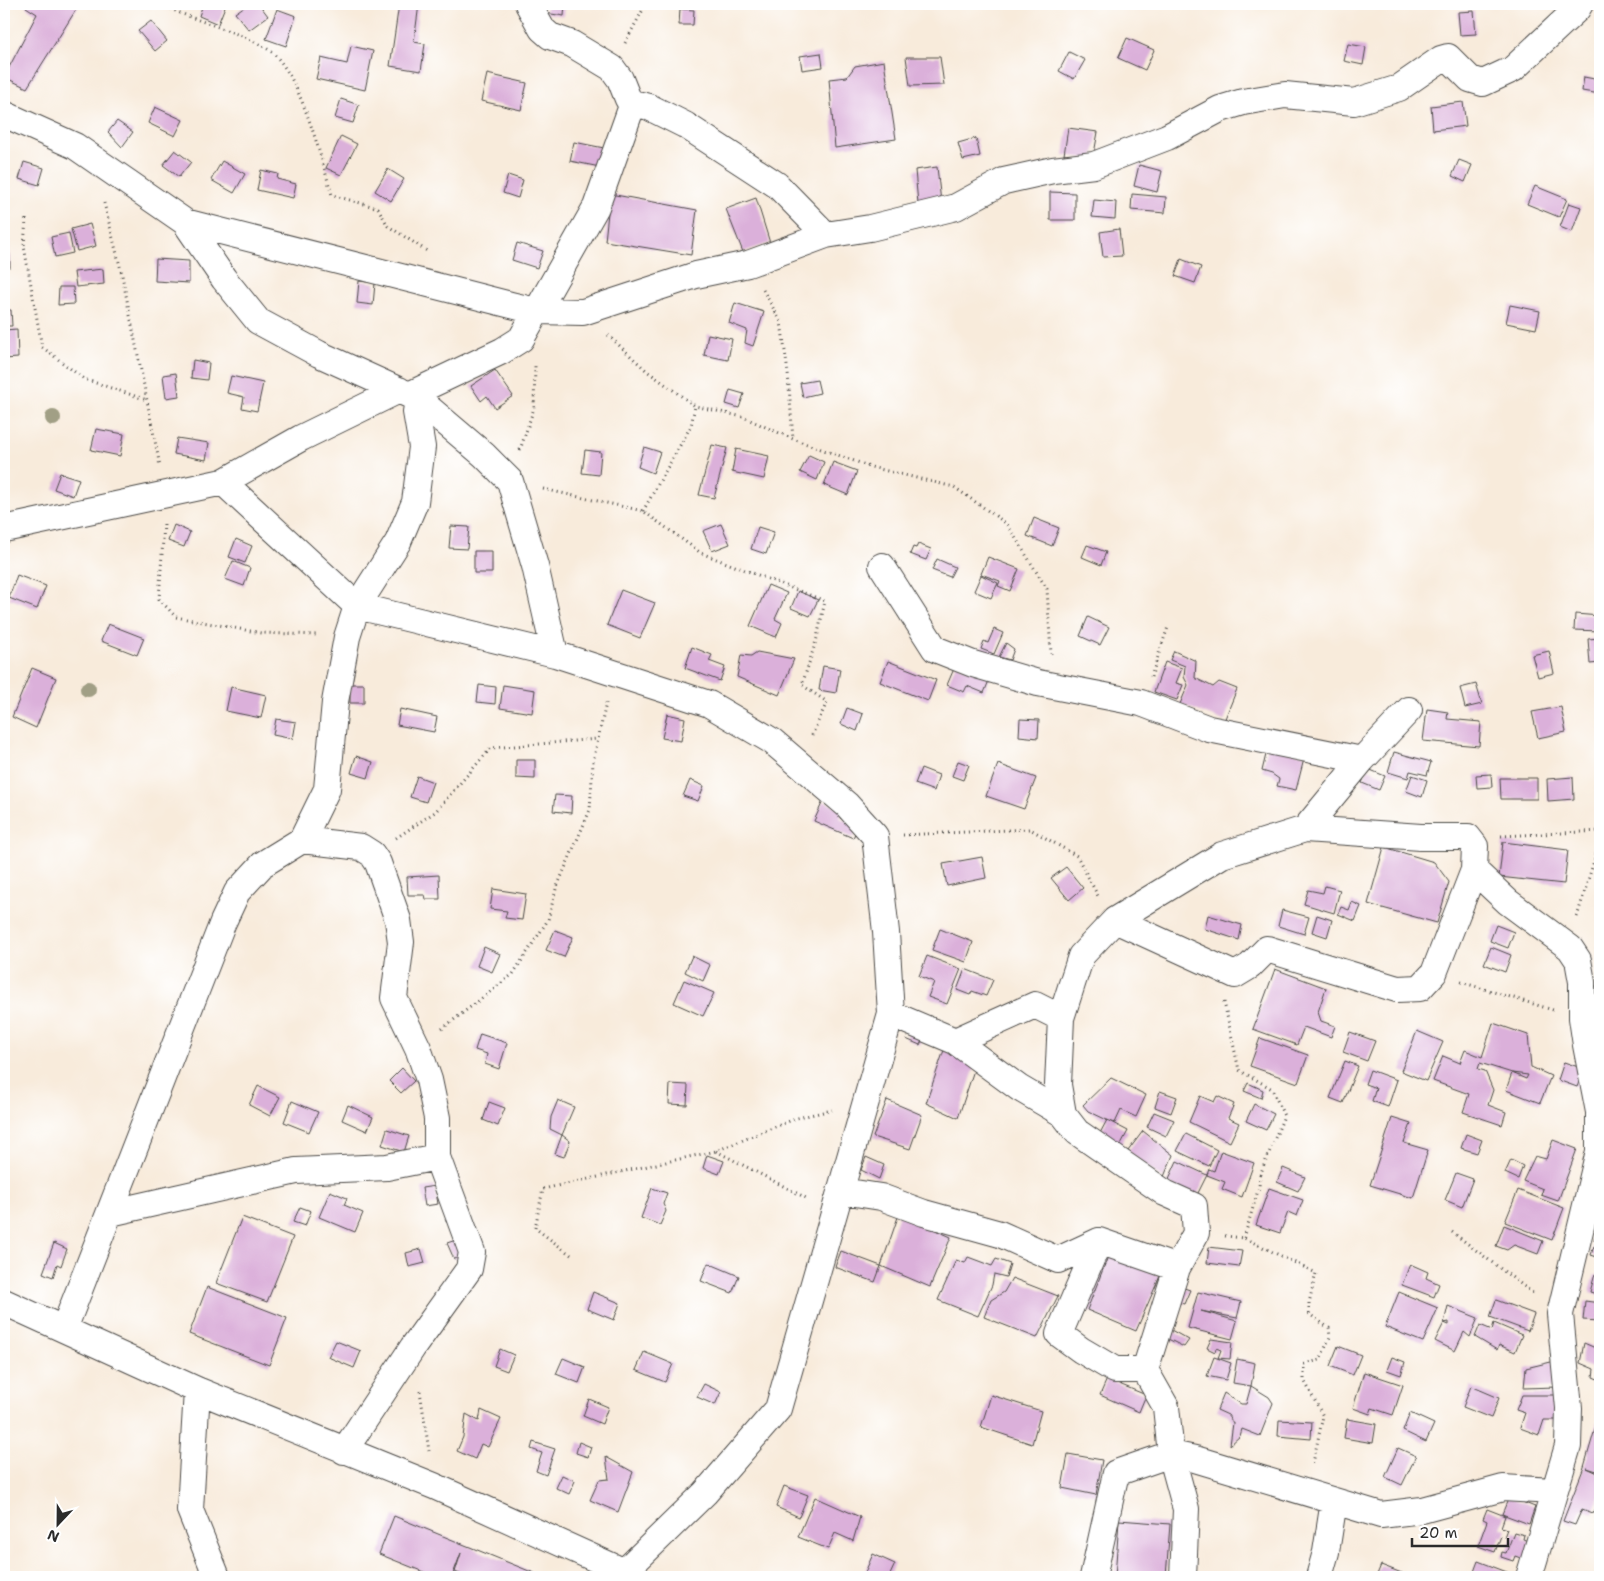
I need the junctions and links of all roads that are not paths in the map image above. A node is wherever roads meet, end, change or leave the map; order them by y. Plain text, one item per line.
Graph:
1 (528, 4) edge
2 (1580, 4) edge
3 (633, 103) junction
4 (4, 114) edge
5 (186, 222) junction
6 (826, 235) junction
7 (536, 311) junction
8 (409, 395) junction
9 (223, 482) junction
10 (4, 529) edge
11 (882, 566) dead end
12 (357, 606) junction
13 (555, 654) junction
14 (1409, 710) dead end
15 (1362, 760) junction
16 (1305, 829) junction
17 (302, 840) junction
18 (1474, 870) junction
19 (1115, 920) junction
20 (891, 1014) junction
21 (1061, 1018) junction
22 (955, 1041) junction
23 (1063, 1114) junction
24 (437, 1157) junction
25 (842, 1191) junction
26 (110, 1213) junction
27 (1099, 1241) junction
28 (1177, 1268) junction
29 (4, 1302) edge
30 (64, 1329) junction
31 (1146, 1370) junction
32 (197, 1390) junction
33 (344, 1451) junction
34 (1171, 1454) junction
35 (1553, 1491) junction
36 (1334, 1501) junction
37 (630, 1574) edge
38 (217, 1577) edge
39 (1093, 1577) edge
40 (1182, 1577) edge
41 (1319, 1577) edge
42 (1529, 1577) edge

1 - 3 street
2 - 6 street
3 - 6 street
3 - 7 street
4 - 5 street
5 - 7 street
5 - 8 street
6 - 7 street
7 - 8 street
8 - 9 street
8 - 12 street
8 - 13 street
9 - 10 street
9 - 12 street
11 - 15 street
12 - 13 street
12 - 17 street
13 - 20 street
14 - 15 street
15 - 16 street
16 - 18 street
16 - 19 street
17 - 24 street
17 - 26 street
18 - 19 street
18 - 35 street
19 - 21 street
20 - 22 street
20 - 25 street
21 - 22 street
21 - 23 street
22 - 23 street
23 - 28 street
24 - 26 street
24 - 33 street
25 - 27 street
25 - 37 street
26 - 30 street
27 - 28 street
27 - 31 street
28 - 31 street
29 - 30 street
30 - 32 street
31 - 34 street
32 - 33 street
32 - 38 street
33 - 37 street
34 - 36 street
34 - 39 street
34 - 40 street
35 - 36 street
35 - 42 street
36 - 41 street

